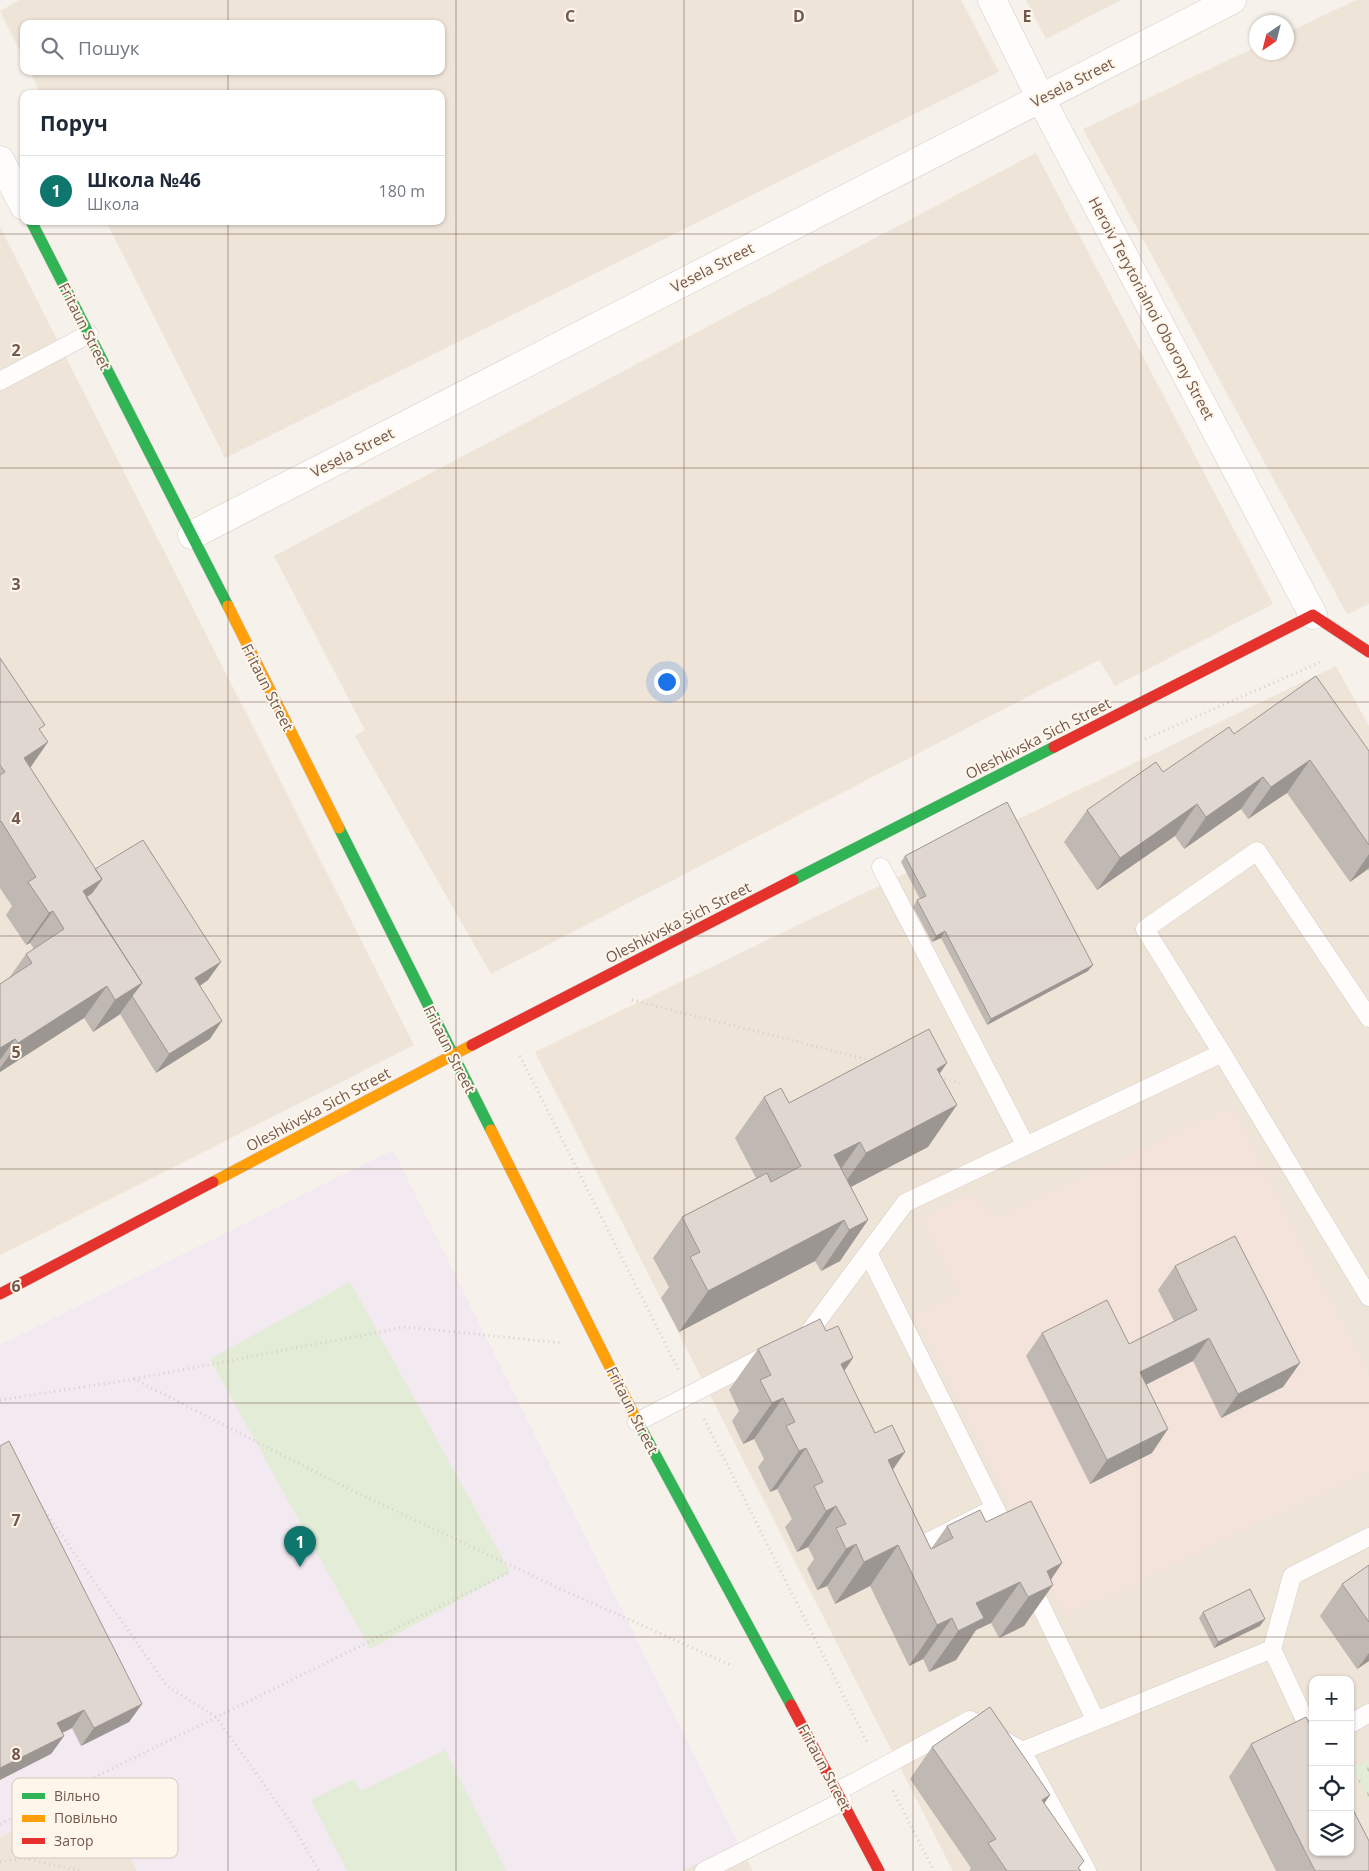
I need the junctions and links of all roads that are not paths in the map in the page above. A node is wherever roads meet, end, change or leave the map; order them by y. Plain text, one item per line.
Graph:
1 (992, 0) edge
2 (1232, 0) edge
3 (1041, 98) junction
4 (0, 160) edge
5 (20, 198) edge
6 (33, 225) edge
7 (89, 334) junction
8 (0, 381) edge
9 (192, 534) junction
10 (1313, 615) junction
11 (1369, 652) edge
12 (881, 867) dead end
13 (1369, 1018) edge
14 (1222, 1053) junction
15 (454, 1055) junction
16 (1026, 1146) junction
17 (868, 1254) junction
18 (0, 1294) edge
19 (1369, 1298) edge
20 (807, 1335) junction
21 (816, 1353) edge
22 (638, 1422) junction
23 (994, 1508) junction
24 (901, 1522) edge
25 (1369, 1536) edge
26 (1016, 1552) edge
27 (1024, 1570) edge
28 (1272, 1649) junction
29 (1369, 1713) edge
30 (1096, 1721) junction
31 (1354, 1722) edge
32 (1309, 1728) edge
33 (1022, 1751) junction
34 (841, 1796) junction
35 (704, 1871) edge
36 (879, 1871) edge
37 (1087, 1871) edge

1 - 3 street, Heroiv Terytorialnoi Oborony Street
2 - 3 street, Vesela Street
3 - 9 street, Vesela Street
3 - 10 street, Heroiv Terytorialnoi Oborony Street
4 - 5 street
6 - 7 street, Fritaun Street
7 - 8 lane
7 - 9 street, Fritaun Street
9 - 15 street, Fritaun Street
10 - 11 street
10 - 15 street, Oleshkivska Sich Street
12 - 16 lane
13 - 14 lane
14 - 16 lane
14 - 19 lane
15 - 18 street, Oleshkivska Sich Street
15 - 22 street, Fritaun Street
16 - 17 lane
17 - 20 lane
17 - 23 lane
20 - 21 lane
20 - 22 lane
22 - 34 street, Fritaun Street
23 - 24 lane
23 - 26 lane
25 - 28 lane
27 - 30 lane
28 - 30 lane
28 - 32 lane
29 - 31 lane
30 - 33 lane
33 - 34 lane
33 - 37 lane
34 - 35 lane
34 - 36 street, Fritaun Street

